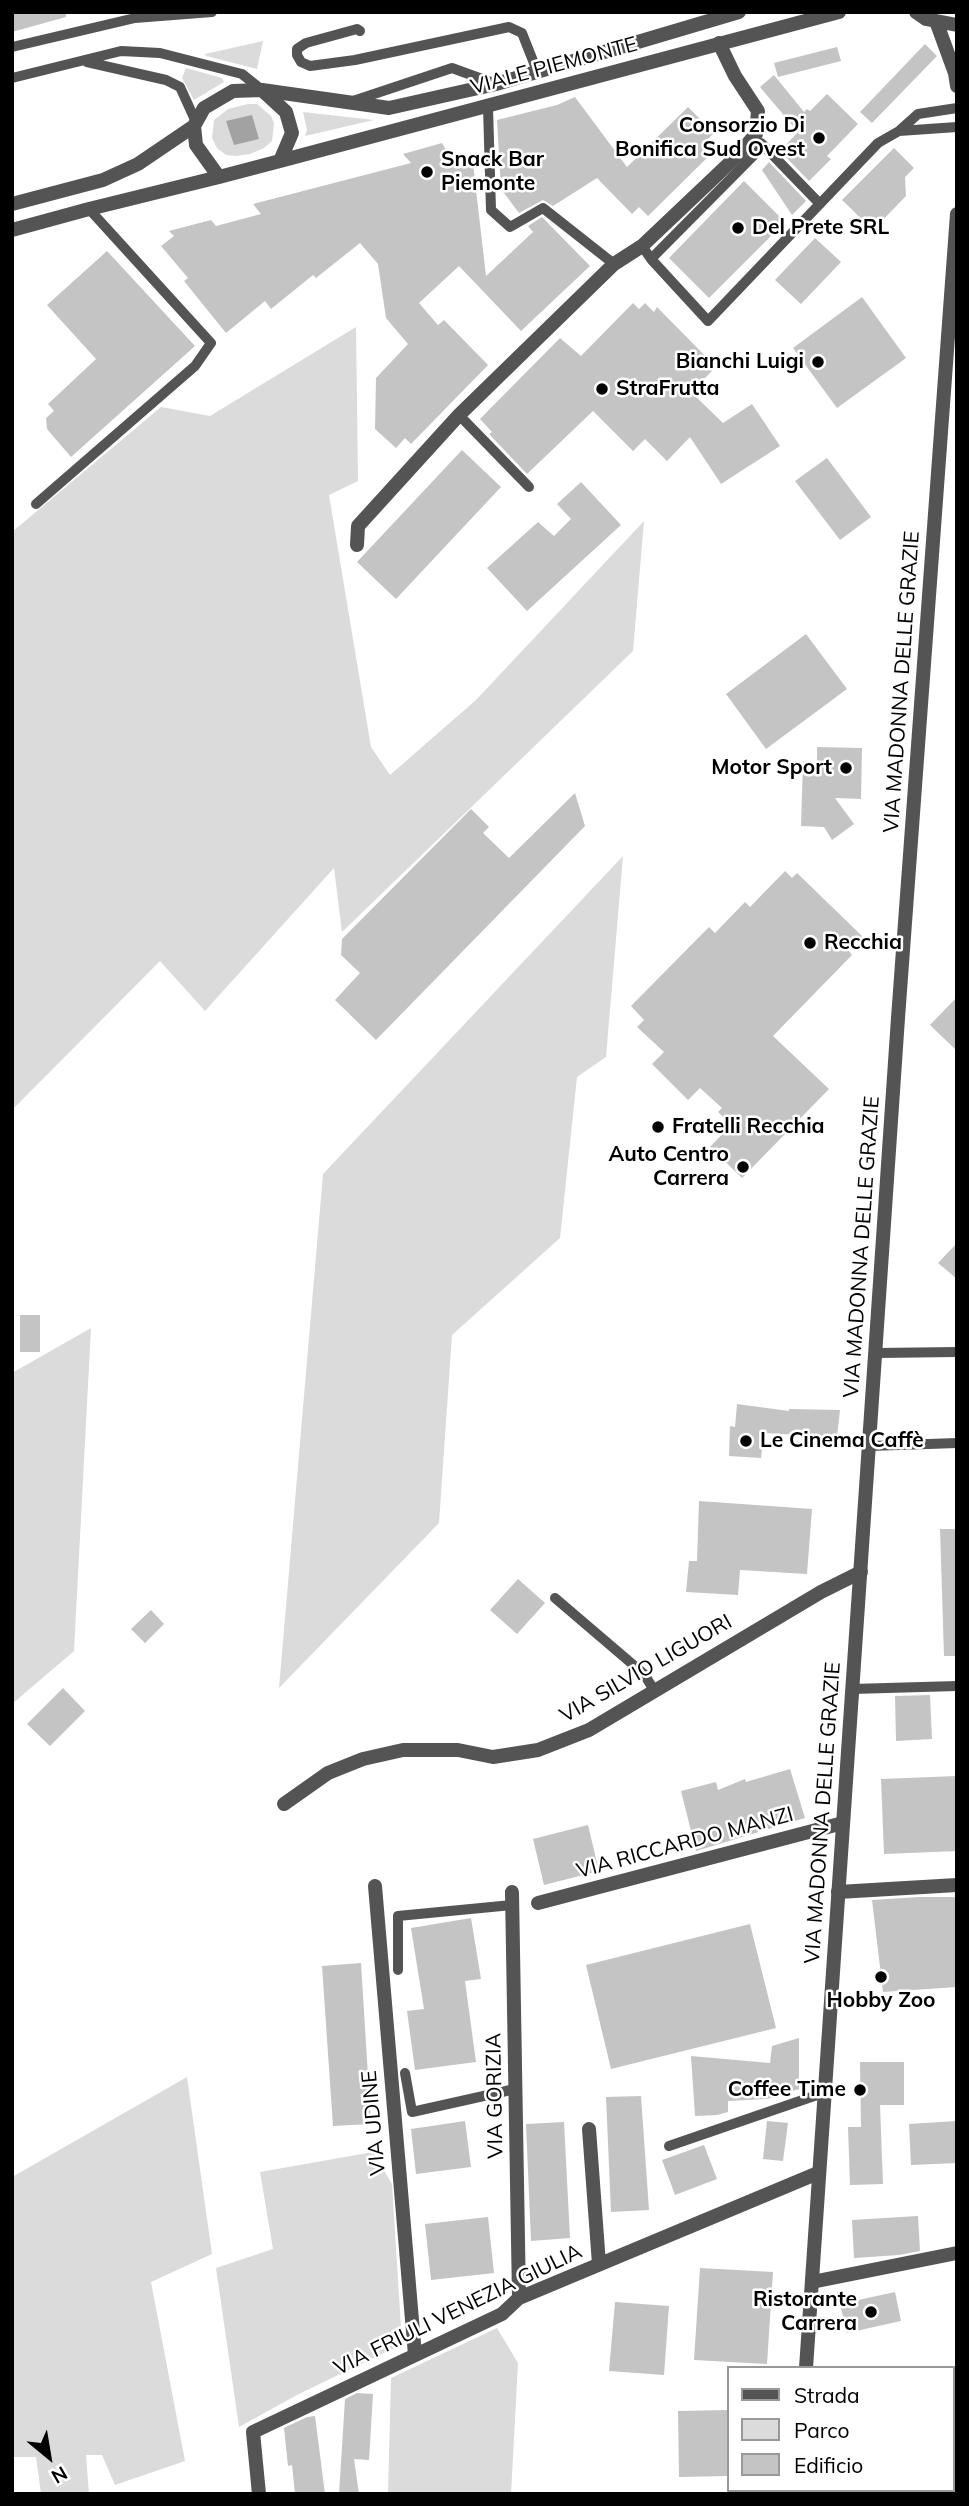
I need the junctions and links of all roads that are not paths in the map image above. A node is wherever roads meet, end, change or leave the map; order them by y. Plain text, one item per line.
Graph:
1 (212, 12) edge
2 (738, 12) edge
3 (839, 12) edge
4 (916, 12) edge
5 (936, 21) junction
6 (957, 25) edge
7 (360, 31) dead end
8 (719, 43) junction
9 (12, 47) edge
10 (84, 61) junction
11 (537, 71) junction
12 (12, 78) edge
13 (496, 83) junction
14 (957, 86) edge
15 (262, 90) junction
16 (348, 103) junction
17 (488, 107) junction
18 (957, 108) edge
19 (195, 125) junction
20 (957, 127) edge
21 (899, 131) junction
22 (760, 140) junction
23 (280, 161) junction
24 (219, 177) junction
25 (12, 204) edge
26 (820, 204) junction
27 (89, 209) junction
28 (957, 214) edge
29 (12, 230) edge
30 (642, 246) junction
31 (651, 259) junction
32 (614, 264) junction
33 (459, 415) junction
34 (529, 487) dead end
35 (36, 504) dead end
36 (357, 544) dead end
37 (957, 1352) edge
38 (877, 1353) junction
39 (957, 1443) edge
40 (870, 1446) junction
41 (861, 1572) junction
42 (555, 1598) dead end
43 (957, 1686) edge
44 (852, 1689) junction
45 (654, 1690) junction
46 (284, 1804) dead end
47 (843, 1823) junction
48 (957, 1885) edge
49 (375, 1886) dead end
50 (838, 1892) junction
51 (512, 1898) joint
52 (538, 1903) dead end
53 (398, 1969) dead end
54 (405, 2073) dead end
55 (515, 2089) junction
56 (823, 2094) junction
57 (589, 2129) dead end
58 (670, 2147) dead end
59 (818, 2172) junction
60 (957, 2252) edge
61 (599, 2264) junction
62 (812, 2282) junction
63 (519, 2298) junction
64 (415, 2355) junction
65 (806, 2366) edge
66 (259, 2494) edge

1 - 9 lane
2 - 11 street, VIALE PIEMONTE
3 - 8 street, VIALE PIEMONTE
4 - 5 street
5 - 6 street
5 - 14 street
7 - 11 lane
8 - 17 street, VIALE PIEMONTE
8 - 22 street
10 - 12 lane
10 - 15 lane
10 - 19 lane
11 - 13 street, VIALE PIEMONTE
13 - 16 street, VIALE PIEMONTE
13 - 16 lane
15 - 16 street, VIALE PIEMONTE
15 - 19 street, VIALE PIEMONTE
15 - 23 street
17 - 23 street, VIALE PIEMONTE
17 - 32 lane
18 - 21 lane
19 - 24 street
19 - 25 street, VIALE PIEMONTE
20 - 21 lane
21 - 26 lane
22 - 26 lane
22 - 30 street
22 - 31 lane
23 - 24 street, VIALE PIEMONTE
24 - 27 street, VIALE PIEMONTE
26 - 31 lane
27 - 29 street, VIALE PIEMONTE
27 - 35 lane
28 - 38 street, VIA MADONNA DELLE GRAZIE
30 - 31 lane
30 - 32 street
32 - 33 street
33 - 34 lane
33 - 36 street
37 - 38 lane
38 - 40 street, VIA MADONNA DELLE GRAZIE
39 - 40 lane
40 - 41 street, VIA MADONNA DELLE GRAZIE
41 - 44 street, VIA MADONNA DELLE GRAZIE
41 - 45 street, VIA SILVIO LIGUORI
42 - 45 lane
43 - 44 lane
44 - 47 street, VIA MADONNA DELLE GRAZIE
45 - 46 street, VIA SILVIO LIGUORI
47 - 50 street, VIA MADONNA DELLE GRAZIE
47 - 52 street, VIA RICCARDO MANZI
48 - 50 street
49 - 64 street, VIA UDINE
50 - 56 street, VIA MADONNA DELLE GRAZIE
51 - 53 lane
51 - 55 street, VIA GORIZIA
54 - 55 lane
55 - 63 street, VIA GORIZIA
56 - 58 lane
56 - 59 street, VIA MADONNA DELLE GRAZIE
57 - 61 street
59 - 61 street, VIA FRIULI VENEZIA GIULIA
59 - 62 street, VIA MADONNA DELLE GRAZIE
60 - 62 street
61 - 63 street, VIA FRIULI VENEZIA GIULIA
62 - 65 street, VIA MADONNA DELLE GRAZIE
63 - 64 street, VIA FRIULI VENEZIA GIULIA
64 - 66 street, VIA FRIULI VENEZIA GIULIA

